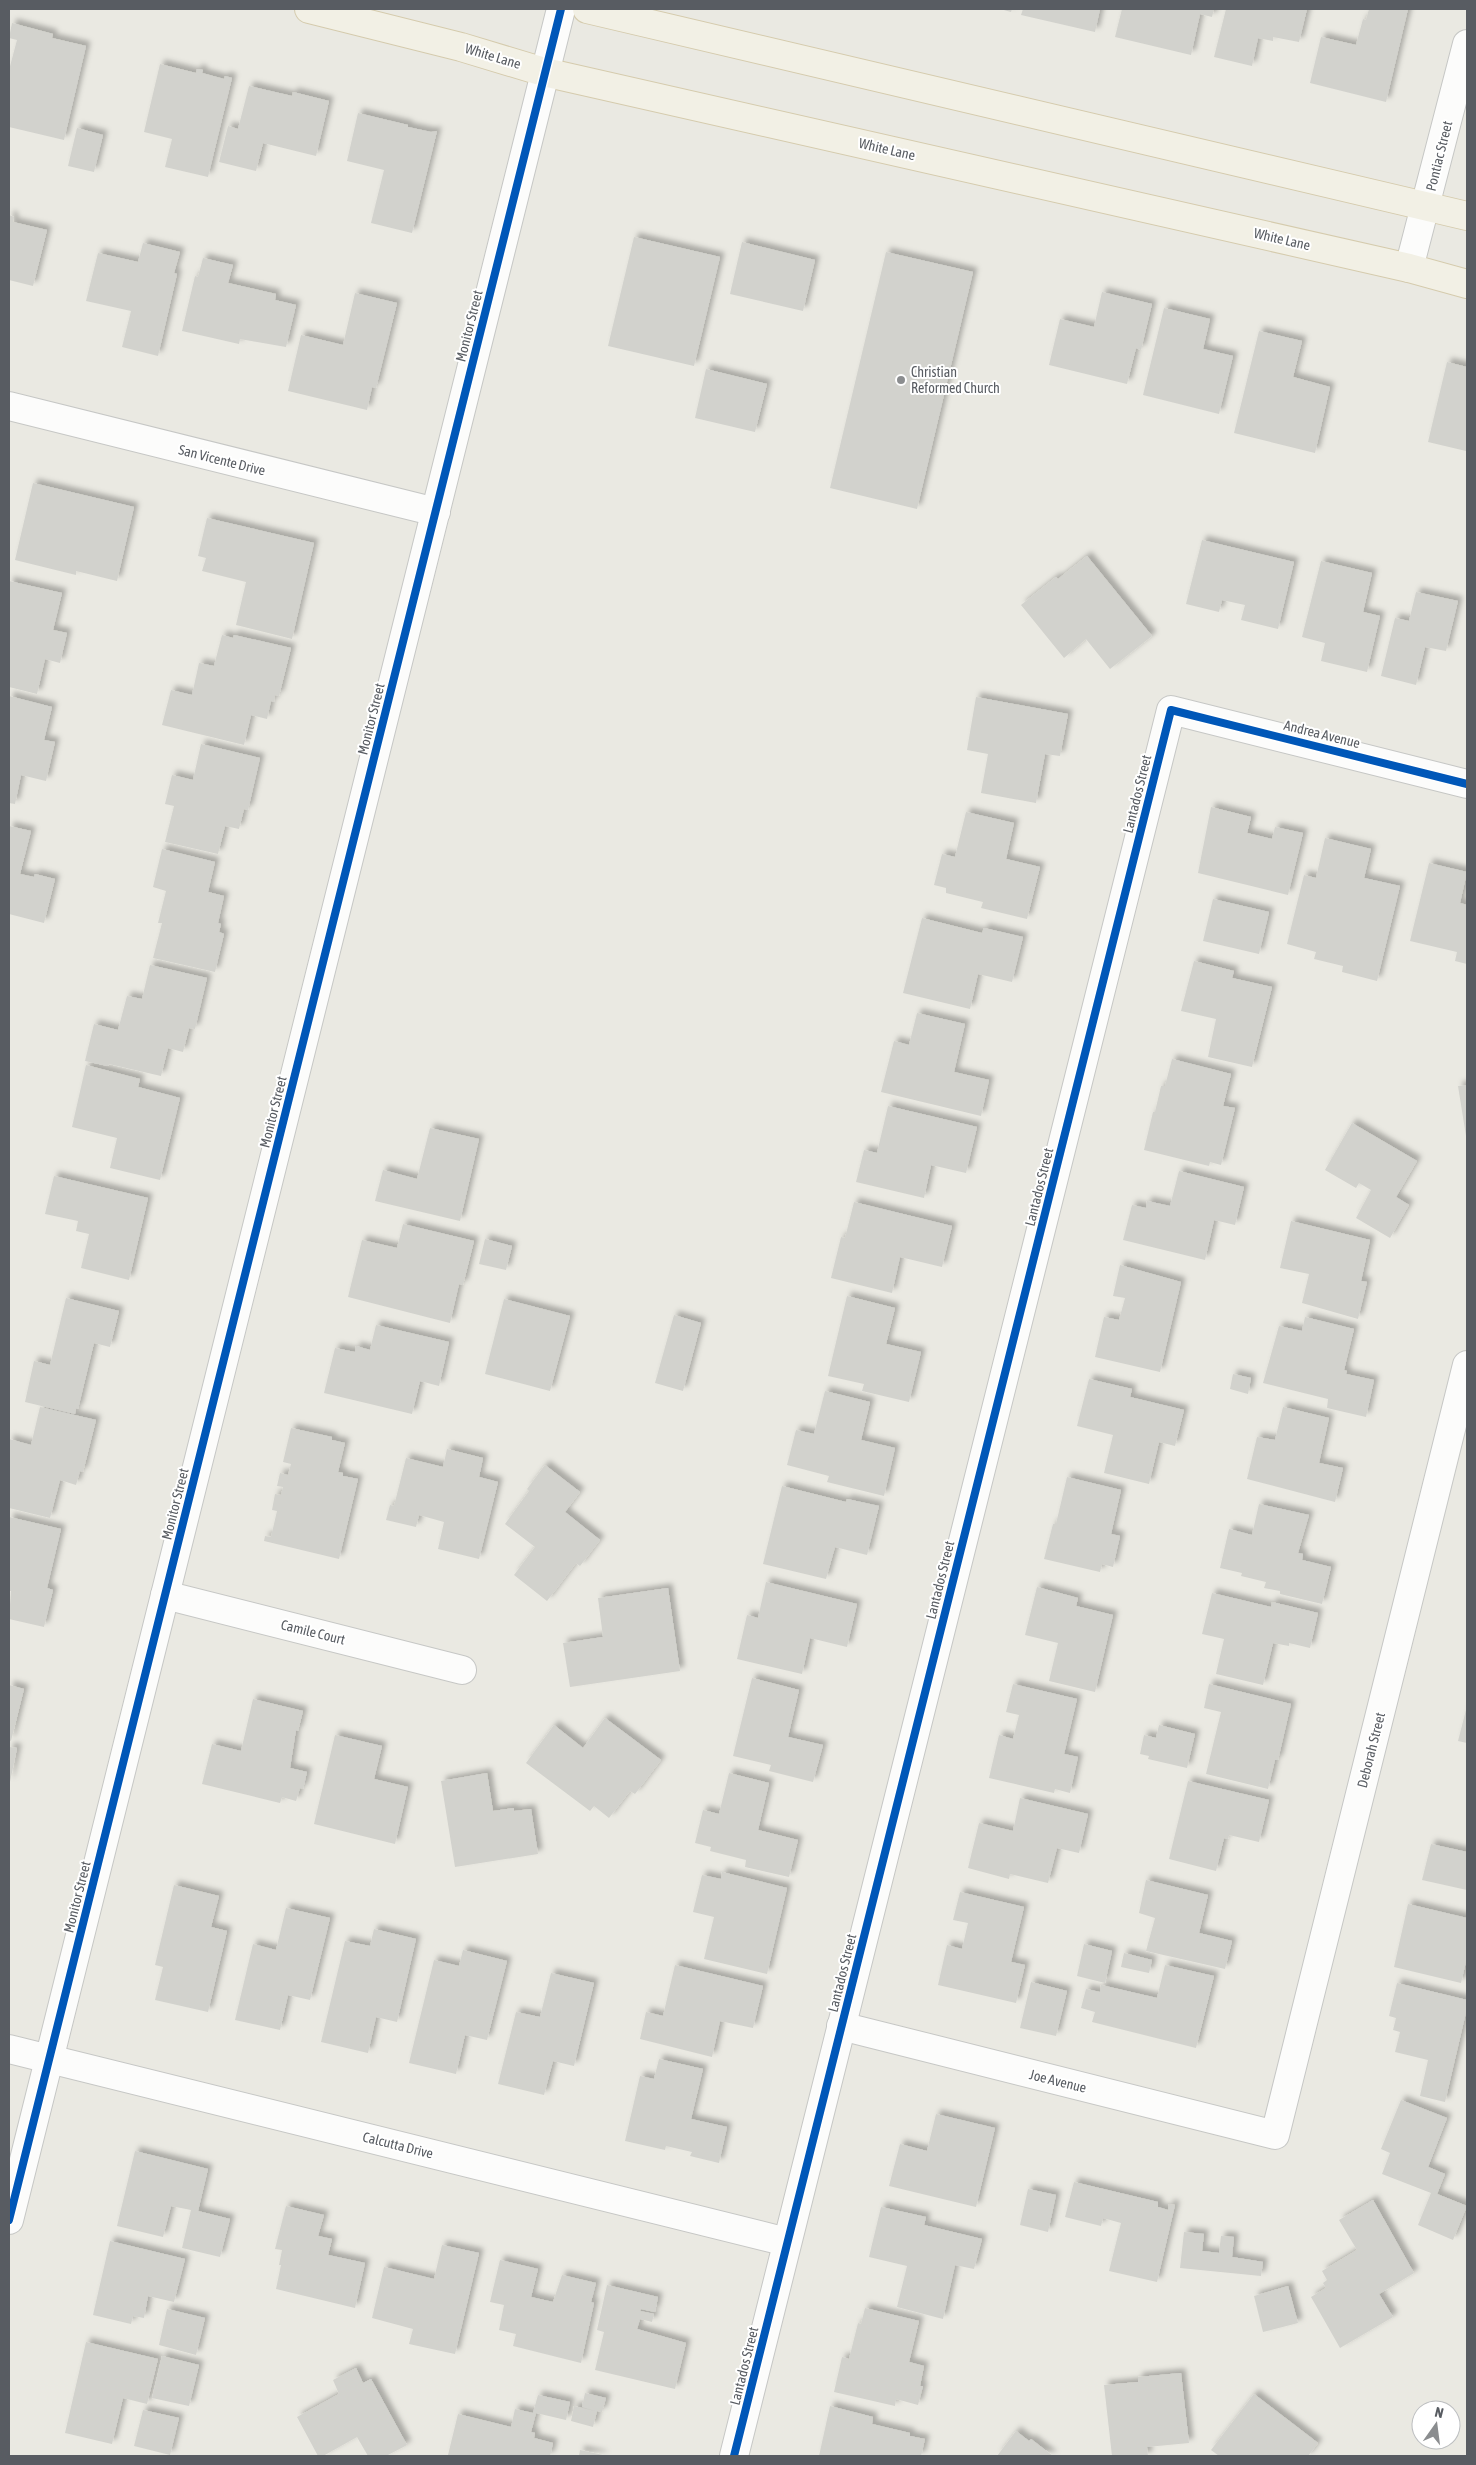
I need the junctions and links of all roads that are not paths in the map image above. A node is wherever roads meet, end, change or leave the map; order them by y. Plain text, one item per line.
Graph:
1 (309, 9) edge
2 (560, 9) edge
3 (587, 9) edge
4 (1467, 44) edge
5 (544, 72) junction
6 (1426, 206) junction
7 (1467, 216) edge
8 (1409, 268) junction
9 (1467, 284) edge
10 (9, 406) edge
11 (436, 512) junction
12 (1171, 710) joint
13 (1467, 784) edge
14 (1467, 1365) edge
15 (165, 1595) junction
16 (462, 1670) dead end
17 (841, 2026) junction
18 (9, 2049) edge
19 (49, 2059) junction
20 (1275, 2135) joint
21 (9, 2220) edge
22 (788, 2242) junction
23 (734, 2456) edge

1 - 5 main road, White Lane
2 - 5 street, Monitor Street
3 - 6 main road
4 - 6 street, Pontiac Street
5 - 8 main road, White Lane
5 - 11 street, Monitor Street
6 - 7 main road
6 - 8 street, Pontiac Street
8 - 9 main road, White Lane
10 - 11 street, San Vicente Drive
11 - 15 street, Monitor Street
12 - 13 street, Andrea Avenue
12 - 17 street, Lantados Street
14 - 20 street, Deborah Street
15 - 16 street, Camile Court
15 - 19 street, Monitor Street
17 - 20 street, Joe Avenue
17 - 22 street, Lantados Street
18 - 19 street, Calcutta Drive
19 - 21 street, Monitor Street
19 - 22 street, Calcutta Drive
22 - 23 street, Lantados Street

